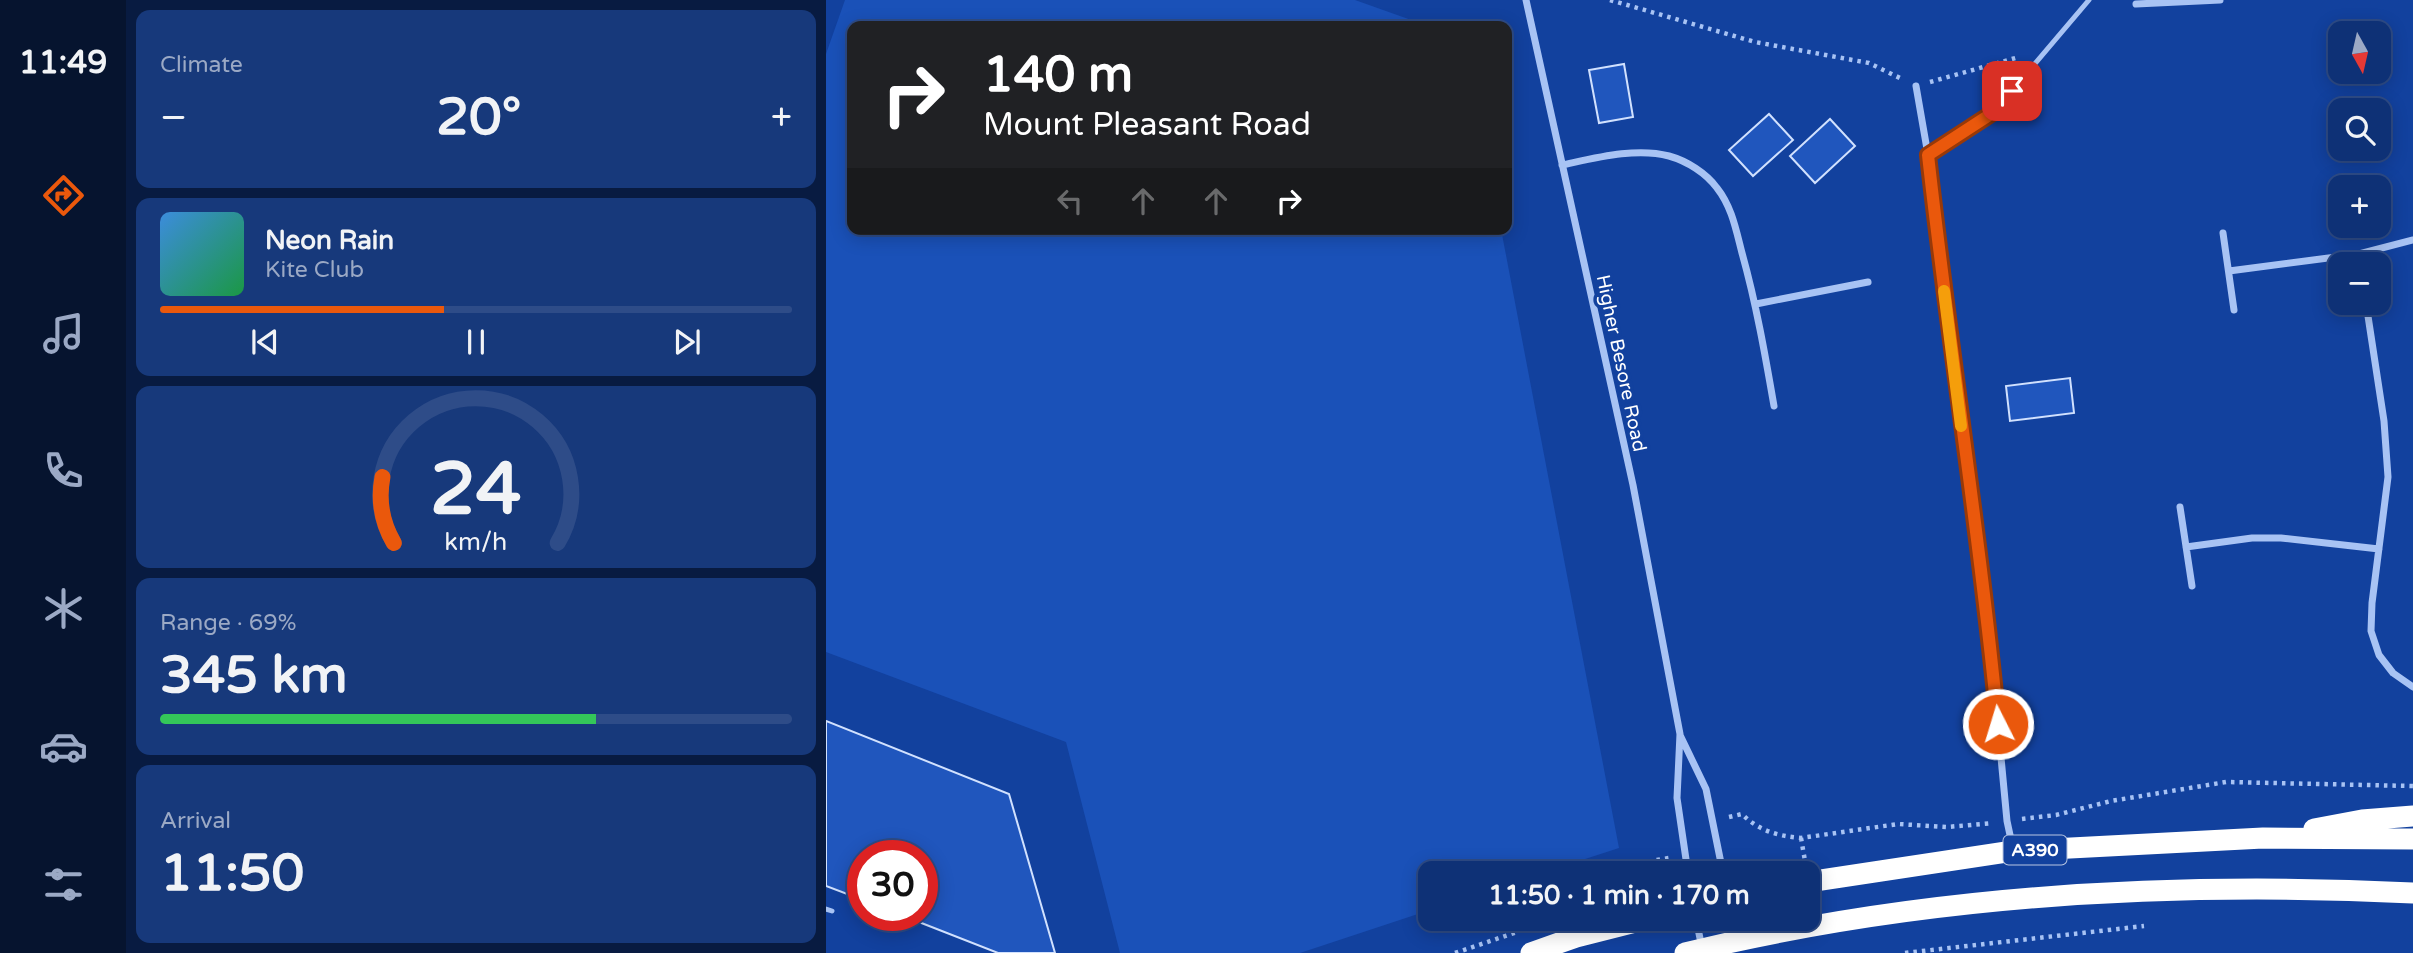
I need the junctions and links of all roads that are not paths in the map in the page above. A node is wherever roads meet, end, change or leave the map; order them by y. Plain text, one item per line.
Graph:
1 (1525, 0) edge
2 (2089, 0) edge
3 (2205, 0) edge
4 (2220, 0) edge
5 (2136, 4) dead end
6 (1916, 86) road end
7 (1928, 155) junction
8 (1562, 165) junction
9 (2223, 233) dead end
10 (2413, 240) edge
11 (2367, 252) edge
12 (2328, 258) edge
13 (2229, 271) junction
14 (1868, 282) dead end
15 (1756, 304) junction
16 (2234, 310) dead end
17 (2369, 315) edge
18 (1773, 406) dead end
19 (2180, 507) dead end
20 (2186, 547) junction
21 (2379, 549) junction
22 (2192, 586) dead end
23 (2413, 687) edge
24 (1680, 734) junction
25 (2413, 816) edge
26 (2263, 838) junction
27 (2413, 839) edge
28 (2013, 851) junction
29 (1686, 861) edge
30 (1721, 861) edge
31 (1820, 880) edge
32 (2413, 893) edge
33 (1600, 931) edge
34 (1703, 931) edge
35 (1724, 931) edge
36 (1712, 948) edge
37 (1531, 953) edge

1 - 8 street, Higher Besore Road
2 - 7 lane
3 - 4 street
3 - 5 street
6 - 7 street
7 - 28 street
8 - 15 street
8 - 24 street, Higher Besore Road
9 - 13 street
10 - 11 street
12 - 13 street
13 - 16 street
14 - 15 street
15 - 18 street
17 - 21 street
19 - 20 street
20 - 21 street
20 - 22 street
21 - 23 street
24 - 29 street, Higher Besore Road
24 - 30 street, Higher Besore Road
25 - 26 highway
26 - 27 highway, A390
26 - 28 highway, A390
28 - 31 highway, A390
32 - 36 highway
33 - 37 highway
34 - 36 street
35 - 36 street

